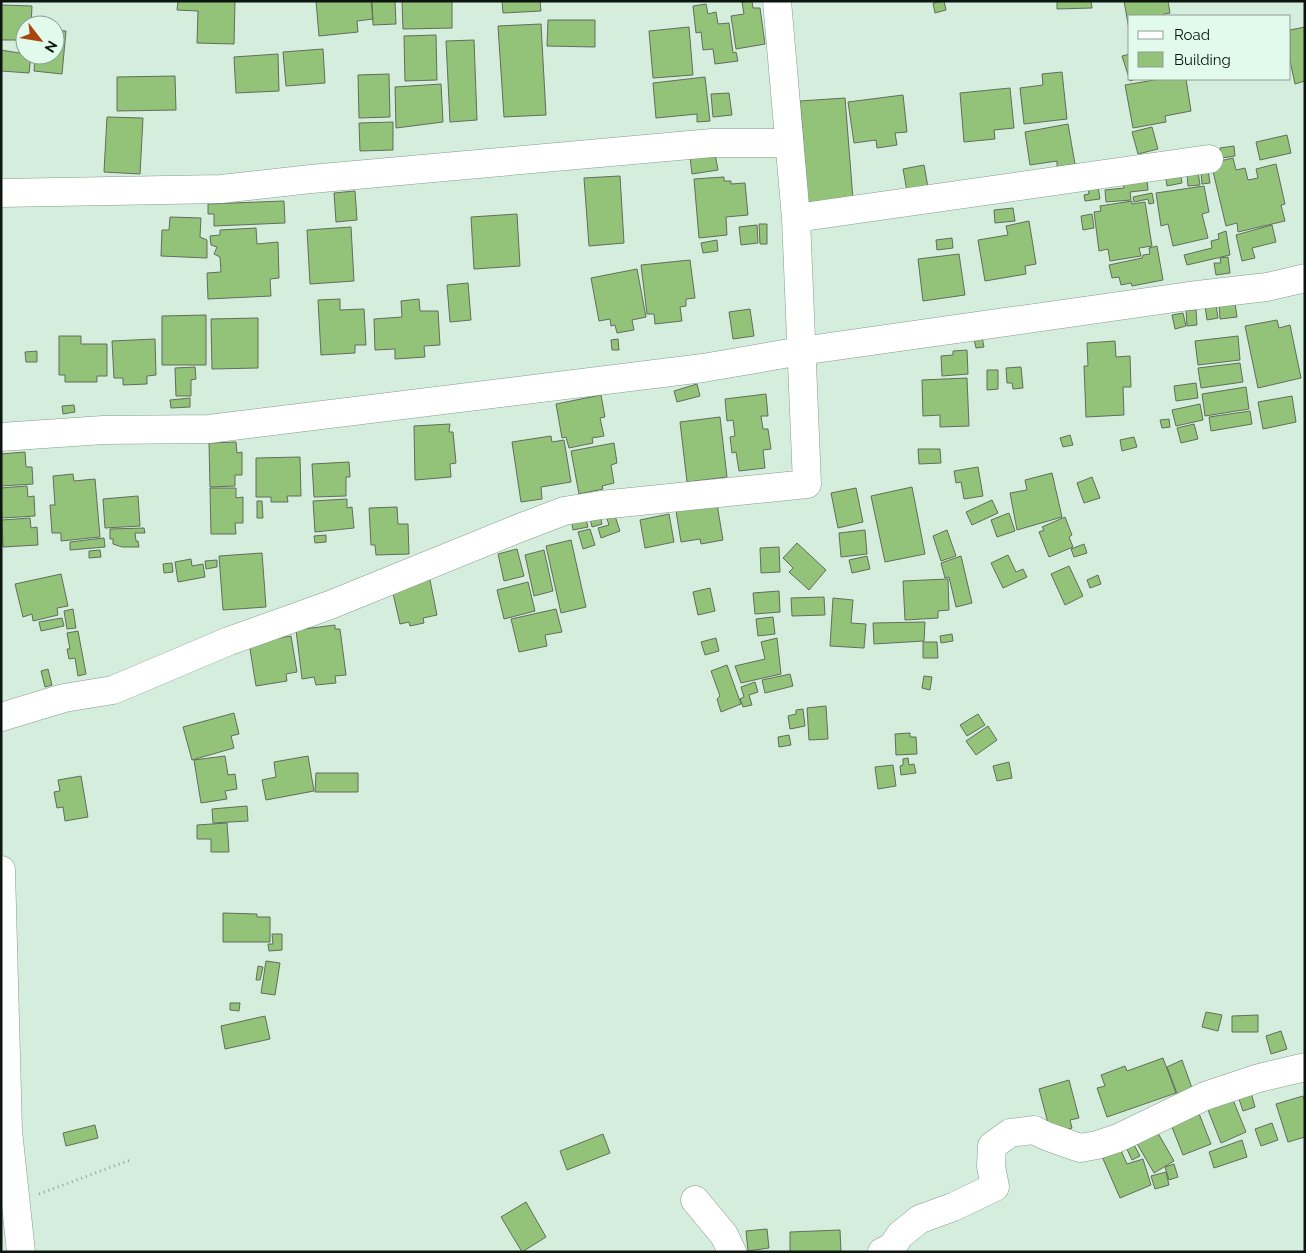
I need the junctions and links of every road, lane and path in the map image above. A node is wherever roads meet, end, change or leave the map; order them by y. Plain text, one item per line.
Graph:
1 (777, 1) edge
2 (788, 143) junction
3 (1209, 159) dead end
4 (1, 193) edge
5 (796, 218) junction
6 (1305, 278) edge
7 (801, 351) junction
8 (1, 437) edge
9 (1, 717) edge
10 (1, 870) edge
11 (1305, 1067) edge
12 (130, 1160) dead end
13 (694, 1200) dead end
14 (16, 1203) junction
15 (21, 1252) edge
16 (732, 1252) edge
17 (882, 1252) edge

1 - 2 street
2 - 4 street
2 - 5 street
3 - 5 street
5 - 7 street
6 - 7 street
7 - 8 street
7 - 9 street
10 - 14 street
11 - 17 street
12 - 14 path
13 - 16 street
14 - 15 street

